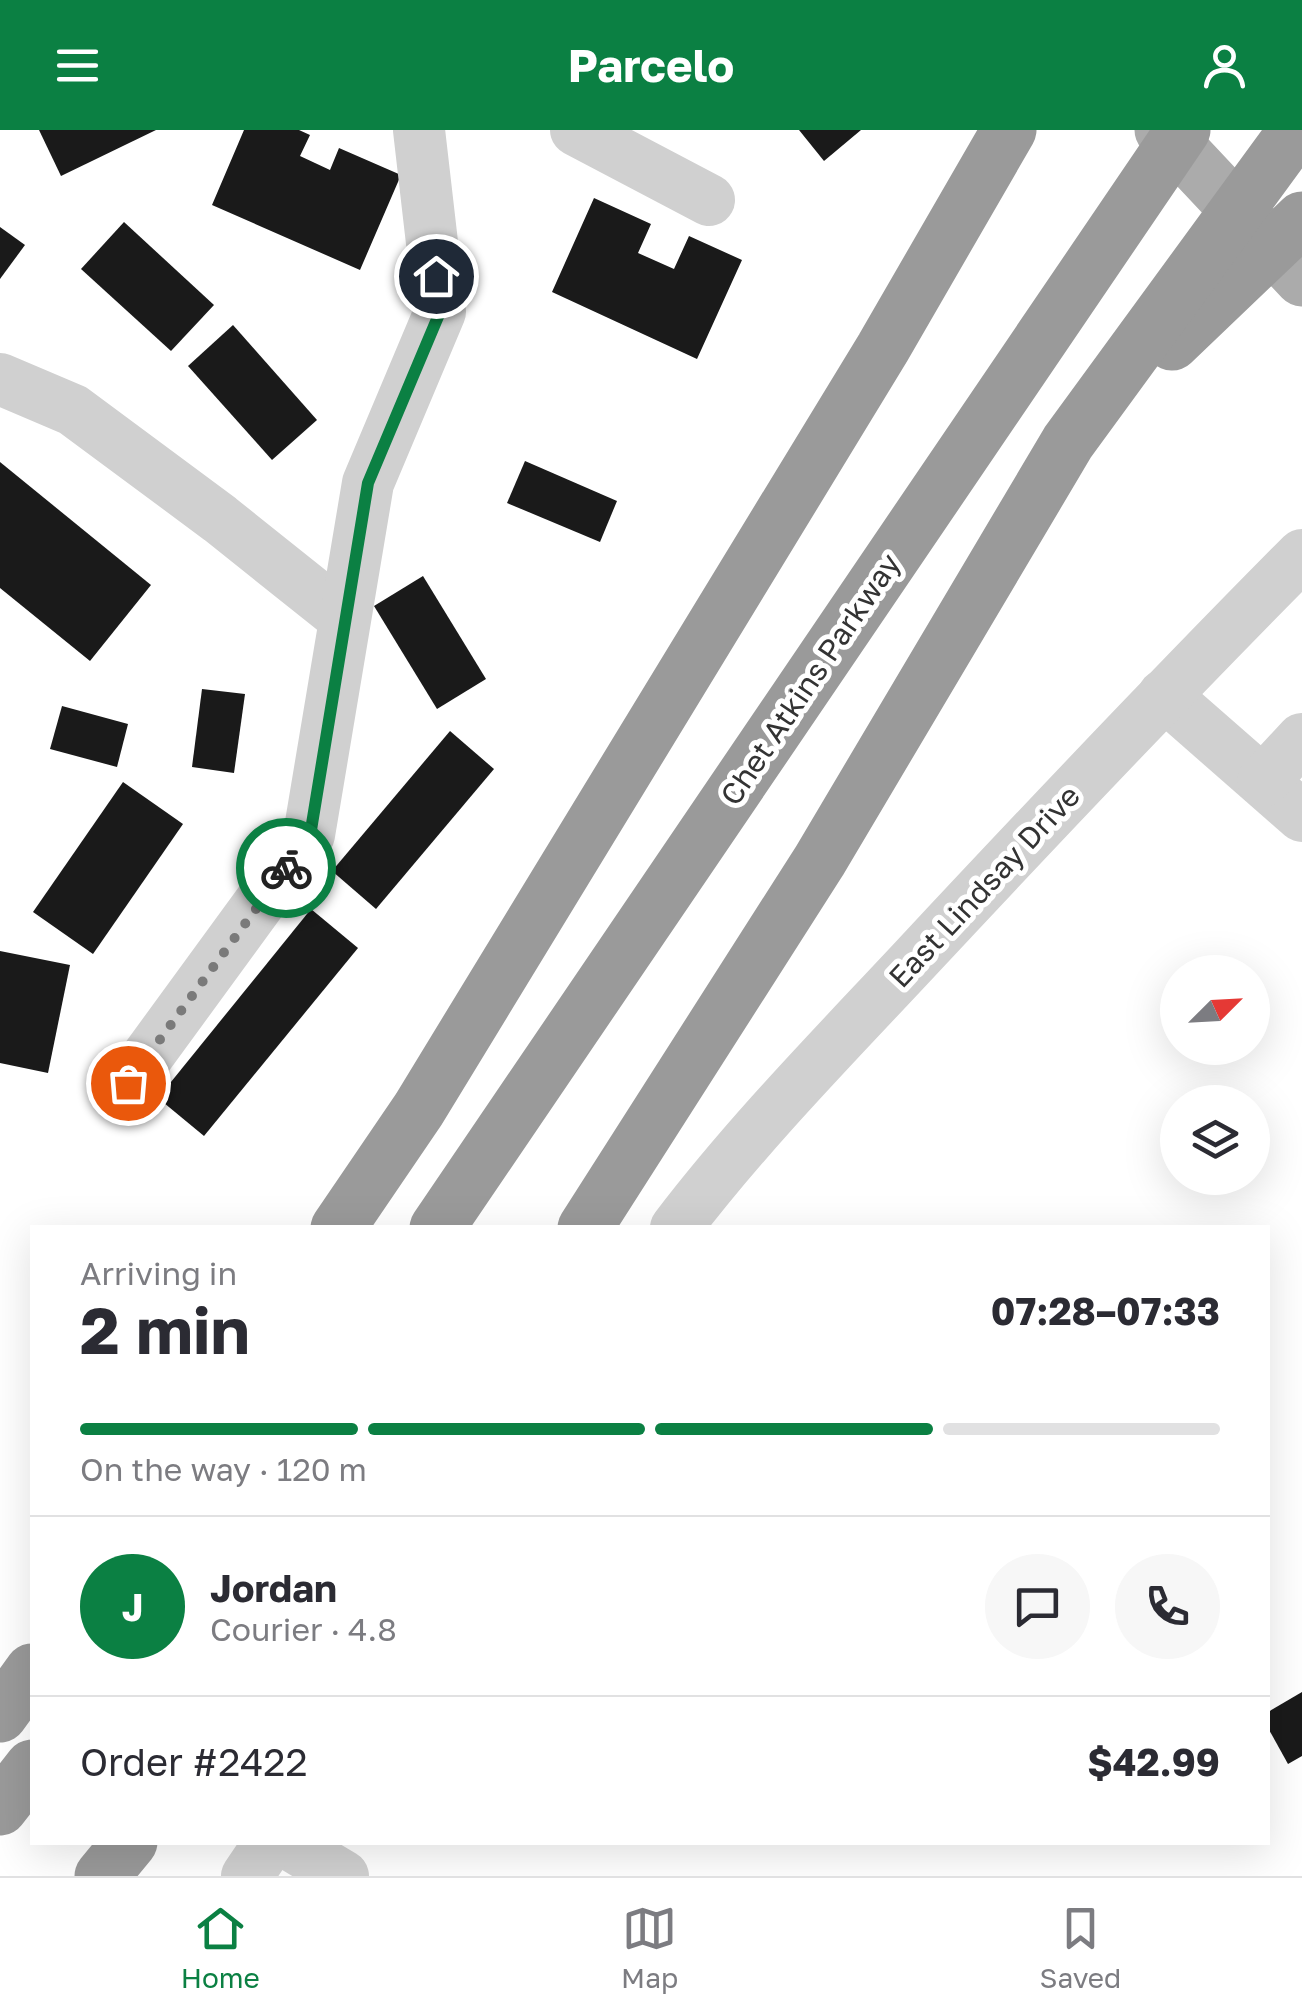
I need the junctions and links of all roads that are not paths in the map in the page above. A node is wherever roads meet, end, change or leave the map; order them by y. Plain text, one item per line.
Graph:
1 (419, 130) edge
2 (576, 130) edge
3 (1009, 130) edge
4 (1162, 130) edge
5 (1184, 130) edge
6 (1296, 130) edge
7 (709, 200) dead end
8 (1302, 219) edge
9 (1302, 278) edge
10 (0, 379) edge
11 (1068, 442) junction
12 (1302, 554) edge
13 (344, 618) junction
14 (1164, 695) junction
15 (1302, 739) edge
16 (1263, 781) junction
17 (1302, 816) edge
18 (128, 1083) dead end
19 (340, 1225) edge
20 (440, 1225) edge
21 (587, 1225) edge
22 (678, 1225) edge
23 (30, 1674) edge
24 (0, 1715) edge
25 (30, 1770) edge
26 (0, 1808) edge
27 (128, 1845) edge
28 (268, 1845) edge
29 (291, 1845) edge
30 (102, 1876) edge
31 (247, 1876) edge
32 (343, 1876) edge

1 - 13 street
2 - 7 street
3 - 19 highway
4 - 9 main road
5 - 20 highway, Chet Atkins Parkway
6 - 11 highway
8 - 11 highway
10 - 13 street
11 - 21 highway
12 - 14 street, East Lindsay Drive
13 - 18 street
14 - 16 street
14 - 22 street, East Lindsay Drive
15 - 16 street
16 - 17 street
23 - 24 highway
25 - 26 highway
27 - 30 highway
28 - 31 street
29 - 32 street

